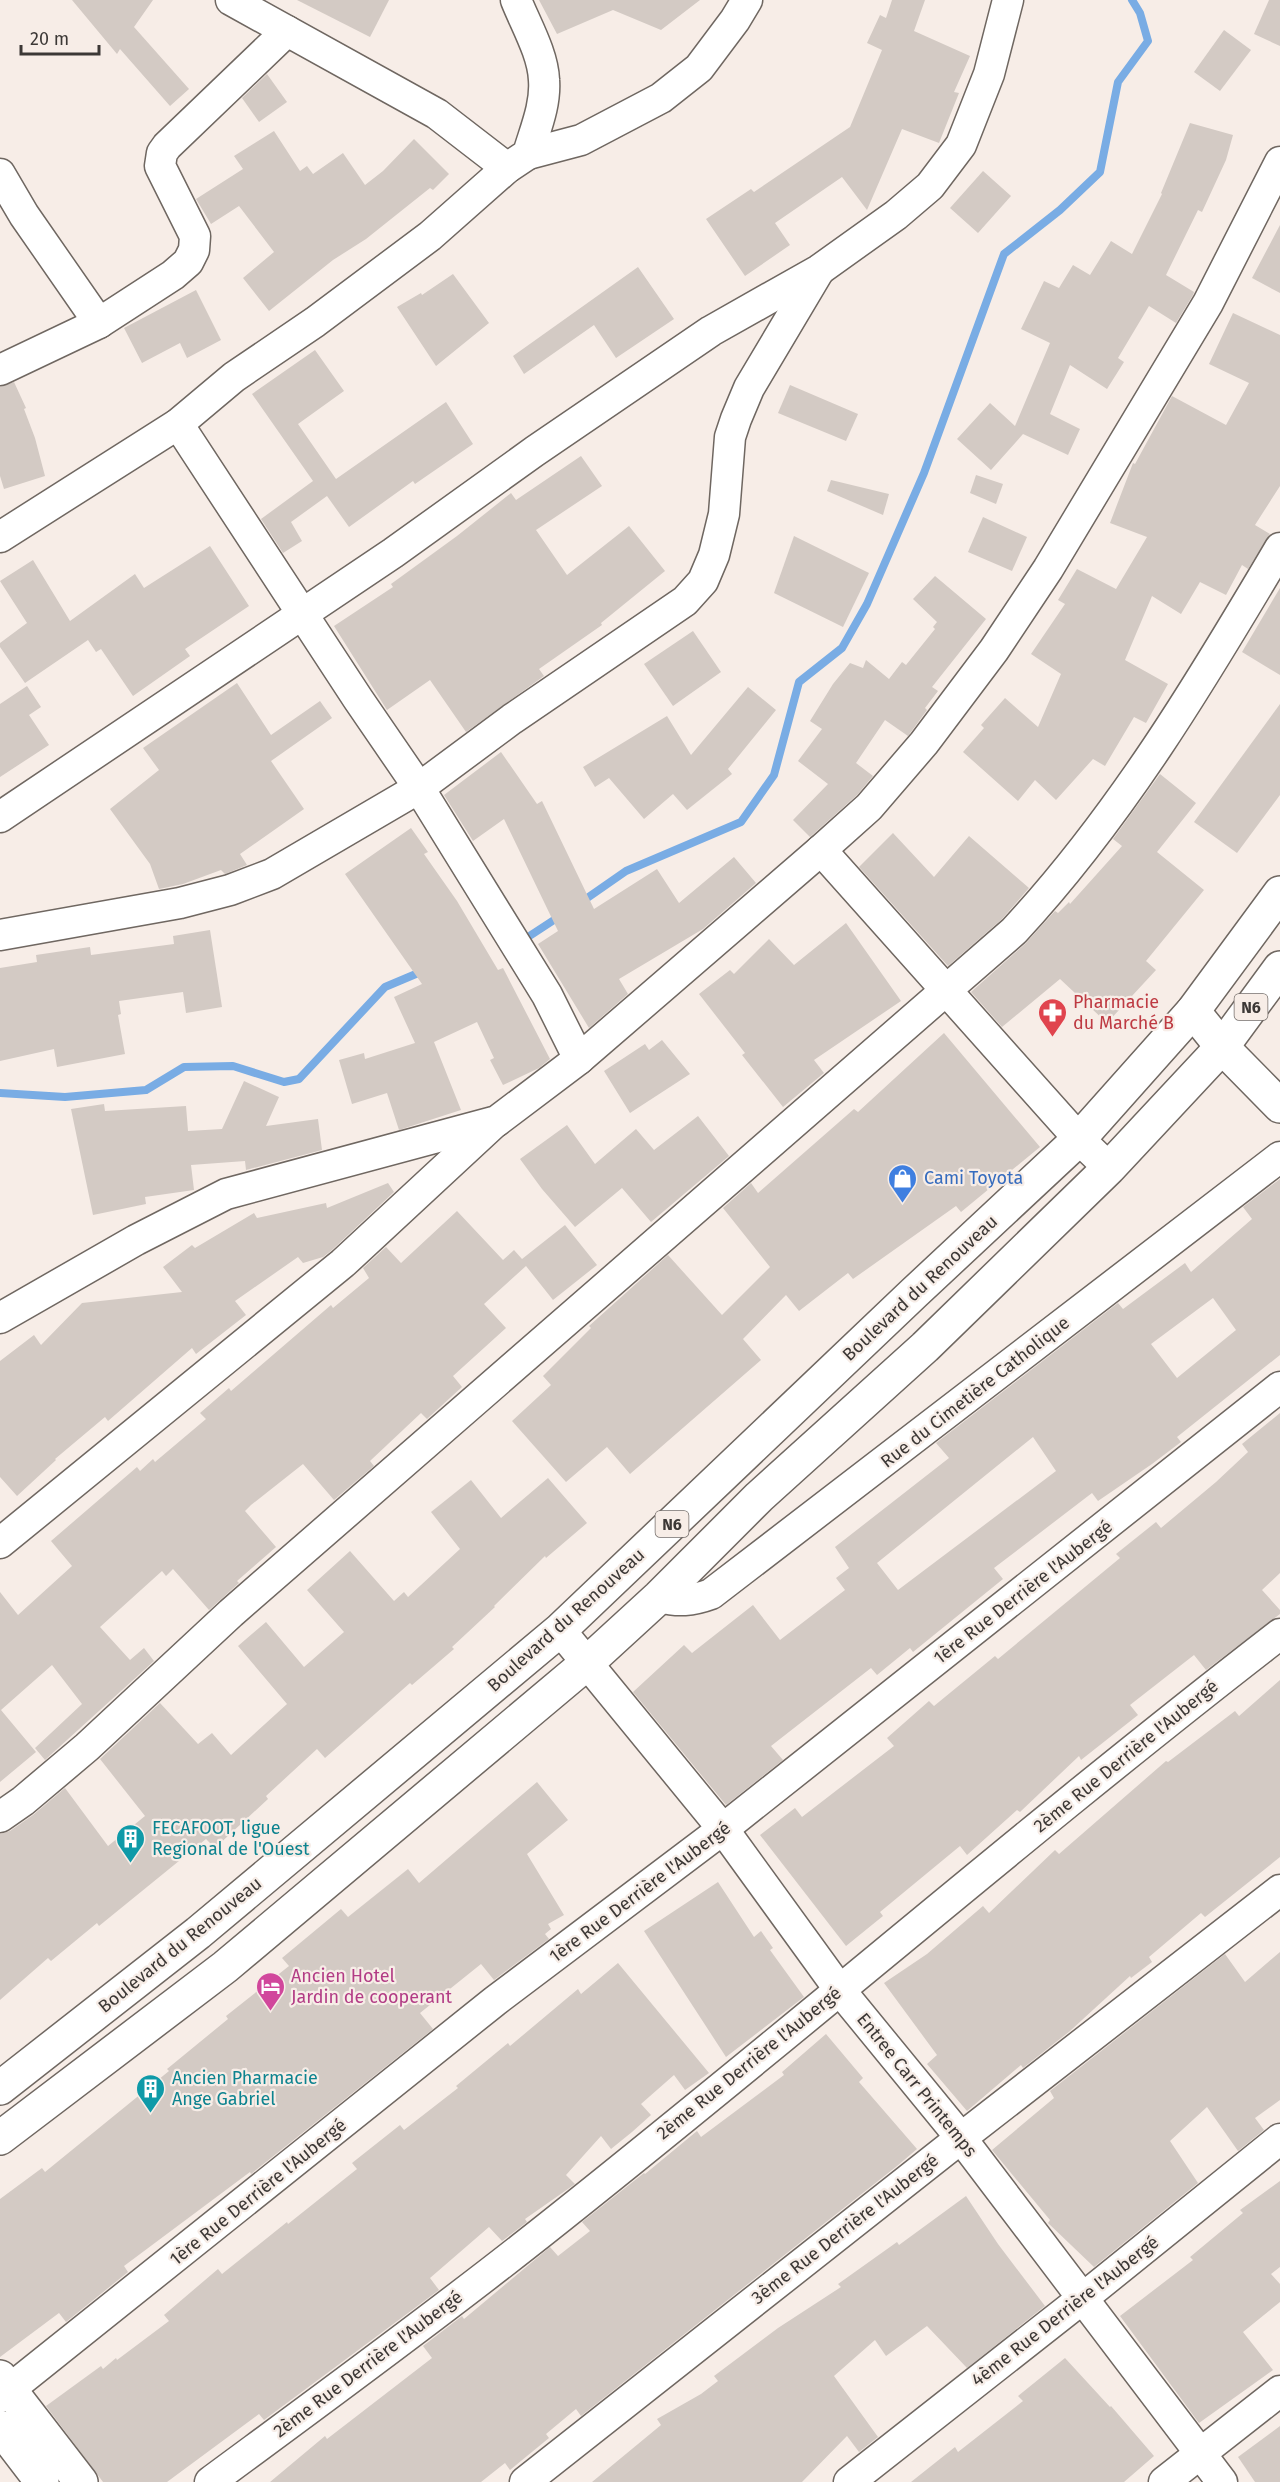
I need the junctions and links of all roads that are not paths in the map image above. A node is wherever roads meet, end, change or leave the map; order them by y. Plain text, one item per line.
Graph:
1 (231, 0) edge
2 (516, 0) edge
3 (747, 0) edge
4 (1008, 0) edge
5 (286, 31) junction
6 (517, 161) junction
7 (1280, 162) edge
8 (0, 174) edge
9 (819, 270) junction
10 (99, 323) junction
11 (0, 369) edge
12 (178, 424) junction
13 (0, 537) edge
14 (1280, 549) edge
15 (303, 613) junction
16 (419, 788) junction
17 (0, 818) edge
18 (821, 850) junction
19 (1280, 893) edge
20 (0, 934) edge
21 (1280, 968) edge
22 (946, 989) junction
23 (1193, 1011) junction
24 (1222, 1047) junction
25 (579, 1059) junction
26 (1280, 1106) edge
27 (497, 1121) junction
28 (1079, 1139) junction
29 (1280, 1157) edge
30 (1109, 1168) junction
31 (0, 1318) edge
32 (1280, 1387) edge
33 (0, 1543) edge
34 (659, 1598) junction
35 (560, 1630) junction
36 (1280, 1634) edge
37 (587, 1663) junction
38 (0, 1817) edge
39 (723, 1829) junction
40 (1280, 1890) edge
41 (164, 1959) junction
42 (839, 1989) junction
43 (188, 1994) junction
44 (0, 2088) edge
45 (0, 2138) edge
46 (961, 2138) junction
47 (1280, 2139) edge
48 (1083, 2298) junction
49 (4, 2388) edge
50 (1280, 2391) edge
51 (0, 2427) edge
52 (1201, 2454) junction
53 (42, 2482) edge
54 (81, 2482) edge
55 (210, 2482) edge
56 (525, 2482) edge
57 (849, 2482) edge
58 (1164, 2482) edge
59 (1222, 2482) edge

1 - 5 street
2 - 6 street
3 - 6 street
4 - 9 street
5 - 6 street
5 - 10 street
6 - 12 street
7 - 18 street
8 - 10 street
9 - 15 street
9 - 16 street
10 - 11 street
12 - 13 street
12 - 15 street
14 - 22 street
15 - 16 street
15 - 17 street
16 - 20 street
16 - 25 street
18 - 22 street
18 - 25 street
19 - 23 main road, Boulevard du Renouveau / N6
21 - 24 main road, N6
22 - 28 street
22 - 38 street
23 - 24 main road
23 - 28 main road, Boulevard du Renouveau / N6
24 - 26 main road
24 - 30 main road, N6
25 - 27 street
27 - 31 street
27 - 33 street
28 - 30 street
28 - 35 main road, Boulevard du Renouveau / N6
29 - 34 street, Rue du Cimetière Catholique
30 - 34 main road, N6
32 - 39 street, 1ère Rue Derrière l'Aubergé
34 - 37 main road, N6
35 - 37 street, Entree Carr Printemps
35 - 41 main road, Boulevard du Renouveau / N6
36 - 42 street, 2ème Rue Derrière l'Aubergé
37 - 39 street, Entree Carr Printemps
37 - 43 main road, N6
39 - 42 street, Entree Carr Printemps
39 - 49 street, 1ère Rue Derrière l'Aubergé
40 - 46 street, 3ème Rue Derrière l'Aubergé
41 - 43 main road
41 - 44 main road, Boulevard du Renouveau / N6
42 - 46 street, Entree Carr Printemps
42 - 55 street, 2ème Rue Derrière l'Aubergé
43 - 45 main road, N6
46 - 48 street, Entree Carr Printemps
46 - 56 street, 3ème Rue Derrière l'Aubergé
47 - 48 street, 4ème Rue Derrière l'Aubergé
48 - 52 street, Entree Carr Printemps
48 - 57 street, 4ème Rue Derrière l'Aubergé
49 - 54 main road
50 - 52 street
51 - 53 main road
52 - 58 street
52 - 59 street, Entree Carr Printemps

